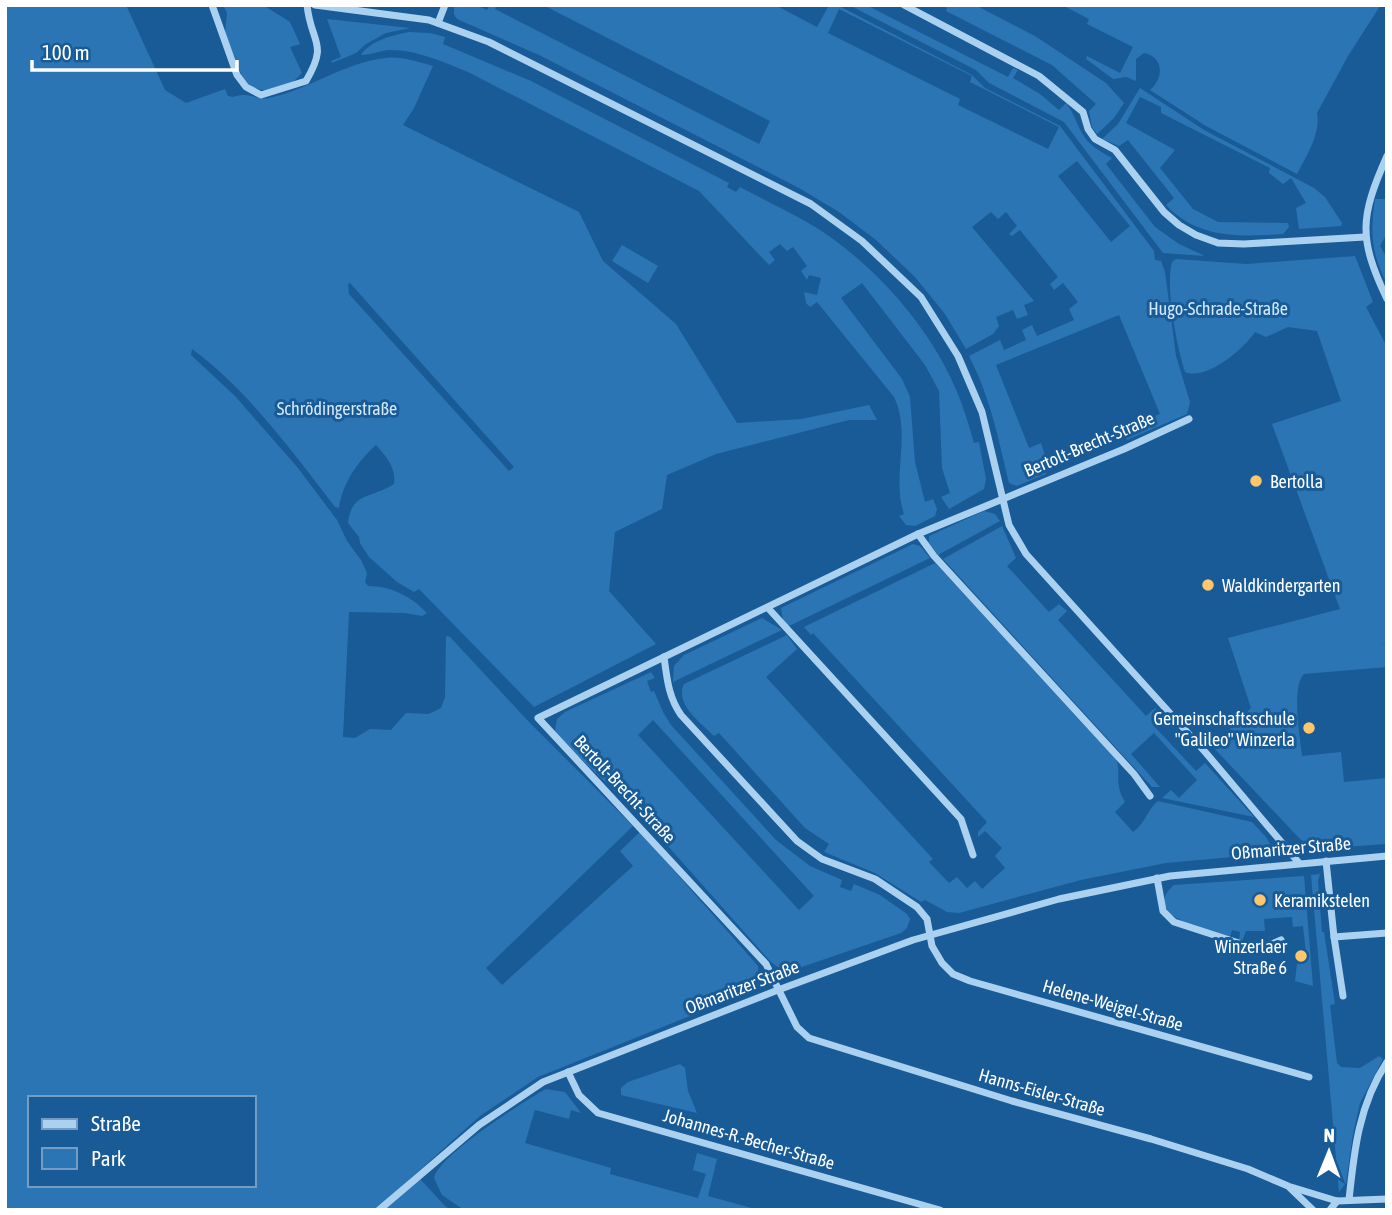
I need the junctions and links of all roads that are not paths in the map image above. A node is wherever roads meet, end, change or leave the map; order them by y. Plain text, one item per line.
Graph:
1 (212, 5) edge
2 (307, 5) edge
3 (315, 5) edge
4 (445, 5) edge
5 (904, 5) edge
6 (438, 23) junction
7 (1387, 156) edge
8 (1365, 237) junction
9 (1387, 299) edge
10 (1189, 419) dead end
11 (1001, 498) junction
12 (918, 534) junction
13 (768, 608) junction
14 (664, 657) junction
15 (1150, 796) dead end
16 (973, 856) dead end
17 (1387, 856) edge
18 (1326, 861) junction
19 (1299, 863) junction
20 (1157, 878) junction
21 (1387, 933) edge
22 (930, 935) junction
23 (1334, 937) junction
24 (1281, 940) dead end
25 (778, 990) junction
26 (1343, 996) dead end
27 (1387, 1062) edge
28 (568, 1072) junction
29 (1309, 1077) dead end
30 (1288, 1186) junction
31 (1349, 1199) junction
32 (1387, 1199) edge
33 (1337, 1201) junction
34 (379, 1210) edge
35 (940, 1210) edge
36 (1313, 1210) edge
37 (1330, 1210) edge

1 - 2 street
3 - 6 street
4 - 6 street
5 - 8 street
6 - 11 street
7 - 8 street
8 - 9 street
10 - 11 street, Bertolt-Brecht-Straße
11 - 12 street, Bertolt-Brecht-Straße
11 - 19 street
12 - 13 street, Bertolt-Brecht-Straße
12 - 15 street
13 - 14 street, Bertolt-Brecht-Straße
13 - 16 street
14 - 22 street
14 - 25 street, Bertolt-Brecht-Straße
17 - 18 street, Oßmaritzer Straße
18 - 19 street, Oßmaritzer Straße
18 - 23 street
19 - 20 street, Oßmaritzer Straße
20 - 22 street, Oßmaritzer Straße
20 - 24 street
21 - 23 street
22 - 25 street, Oßmaritzer Straße
22 - 29 street, Helene-Weigel-Straße
23 - 26 street
25 - 28 street, Oßmaritzer Straße
25 - 30 street, Hanns-Eisler-Straße
27 - 31 street
28 - 34 street, Oßmaritzer Straße
28 - 35 street, Johannes-R.-Becher-Straße
30 - 33 street
30 - 36 street, Hanns-Eisler-Straße
31 - 32 street
31 - 33 street
33 - 37 street

